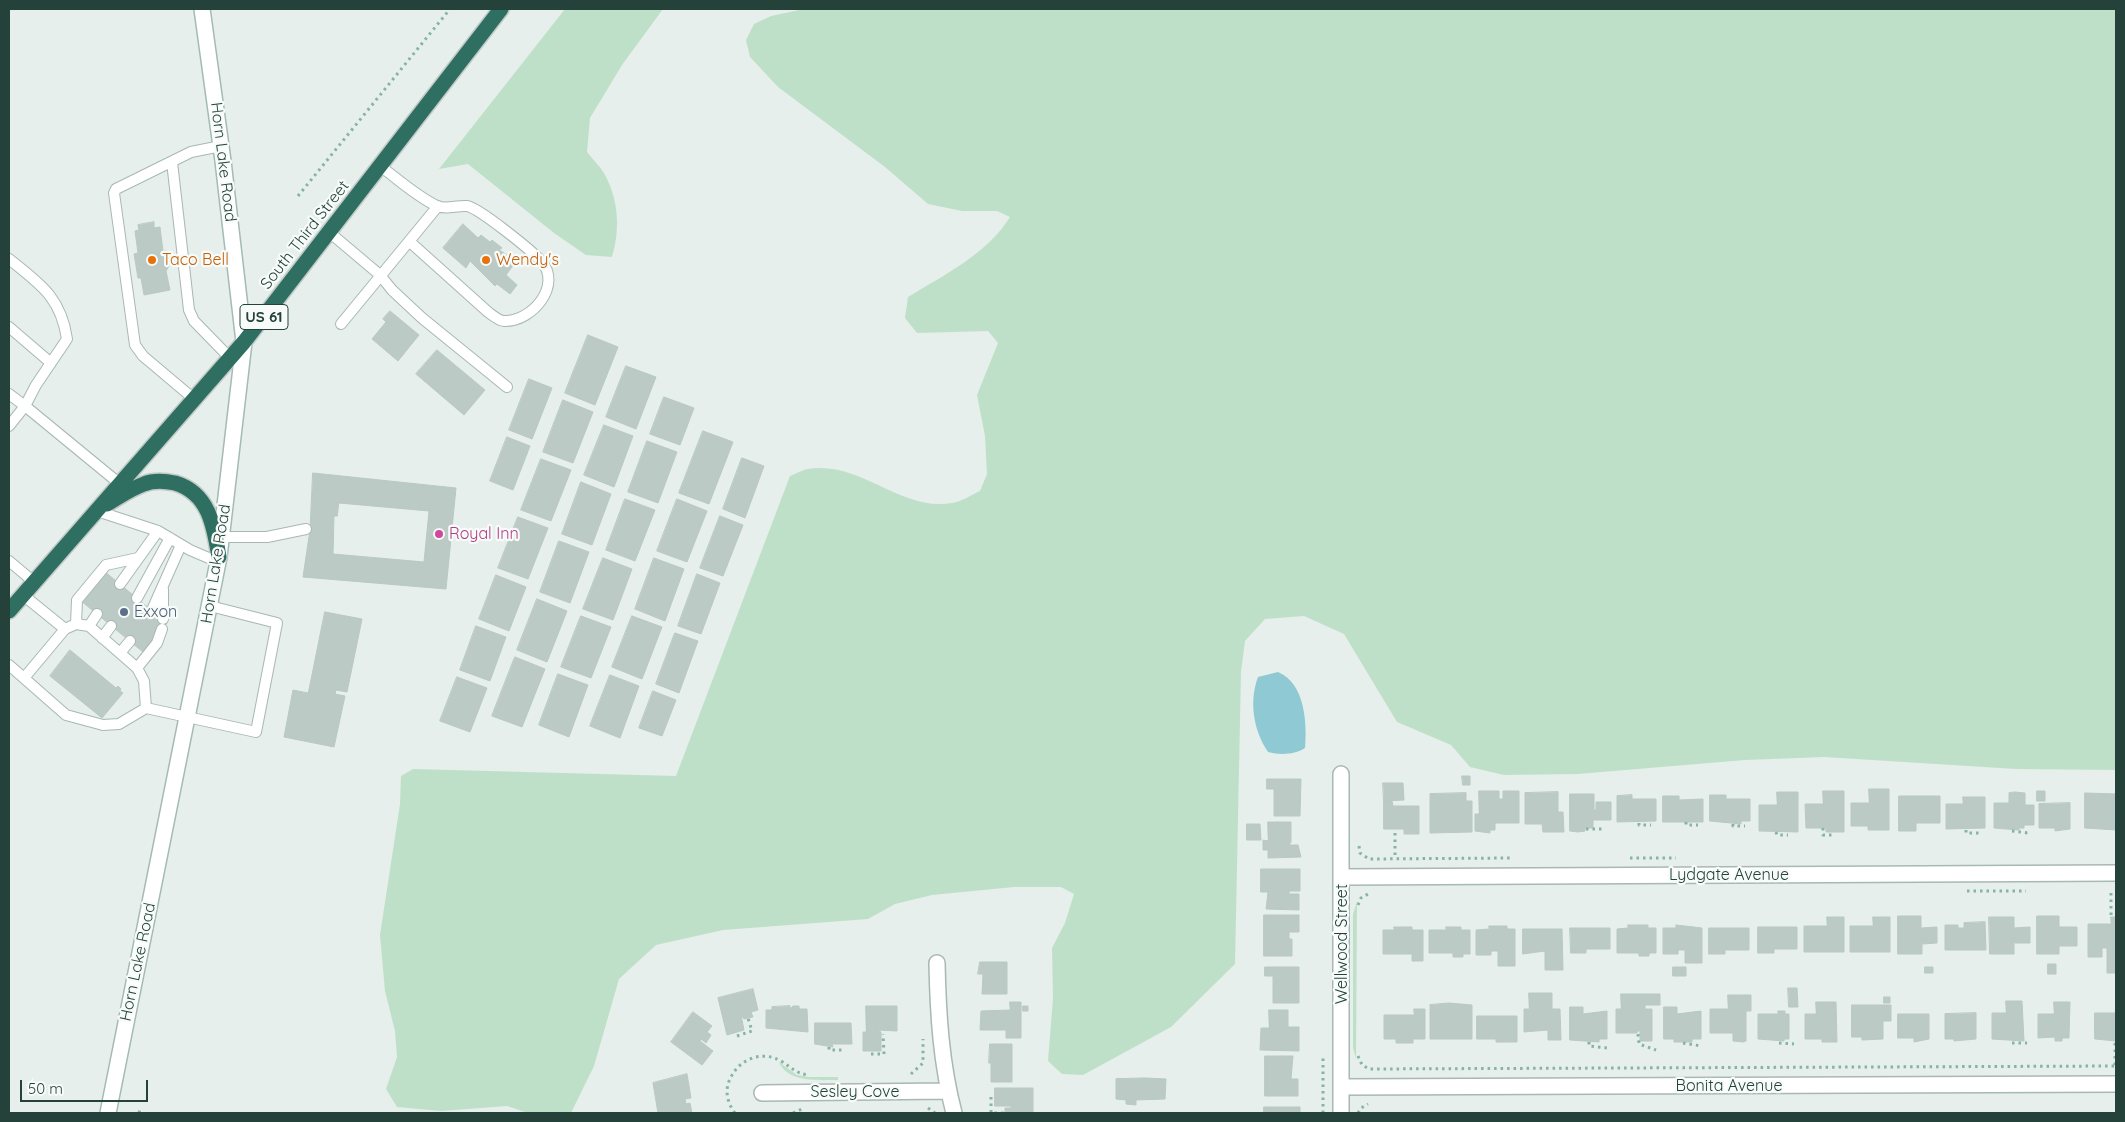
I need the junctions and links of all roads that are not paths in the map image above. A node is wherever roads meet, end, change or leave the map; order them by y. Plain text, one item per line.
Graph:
1 (202, 9) edge
2 (501, 9) edge
3 (222, 146) junction
4 (172, 162) junction
5 (380, 166) junction
6 (438, 206) junction
7 (329, 232) junction
8 (410, 242) junction
9 (9, 259) edge
10 (380, 275) junction
11 (341, 324) dead end
12 (9, 326) edge
13 (244, 342) junction
14 (230, 358) junction
15 (51, 363) junction
16 (507, 387) dead end
17 (9, 394) edge
18 (194, 399) junction
19 (25, 406) junction
20 (9, 426) edge
21 (120, 484) junction
22 (98, 509) junction
23 (306, 529) dead end
24 (158, 531) junction
25 (222, 537) junction
26 (170, 538) junction
27 (181, 545) junction
28 (138, 558) junction
29 (219, 559) junction
30 (9, 561) edge
31 (34, 582) junction
32 (120, 584) dead end
33 (163, 586) junction
34 (23, 595) junction
35 (136, 598) dead end
36 (210, 606) junction
37 (152, 610) dead end
38 (9, 611) edge
39 (97, 614) dead end
40 (76, 624) junction
41 (89, 626) junction
42 (111, 626) dead end
43 (65, 629) junction
44 (102, 638) junction
45 (130, 641) dead end
46 (120, 653) junction
47 (9, 665) edge
48 (138, 668) junction
49 (24, 678) junction
50 (146, 708) junction
51 (188, 719) junction
52 (1341, 774) dead end
53 (2116, 874) edge
54 (1342, 877) junction
55 (937, 963) dead end
56 (2116, 1084) edge
57 (1341, 1087) junction
58 (948, 1091) junction
59 (762, 1093) dead end
60 (108, 1113) edge
61 (954, 1113) edge
62 (1341, 1113) edge

1 - 3 street, Horn Lake Road
2 - 5 highway, South Third Street / US 61
3 - 4 lane
3 - 13 street, Horn Lake Road
4 - 14 lane
4 - 18 lane
5 - 6 lane
5 - 7 highway, South Third Street / US 61
6 - 8 lane
6 - 8 lane
7 - 10 lane
7 - 13 highway, South Third Street / US 61
8 - 10 lane
9 - 15 lane
10 - 11 lane
10 - 16 lane
12 - 15 lane
13 - 14 highway, South Third Street / US 61
13 - 25 street, Horn Lake Road
14 - 18 highway, South Third Street / US 61
15 - 19 lane
17 - 19 lane
18 - 21 highway, South Third Street / US 61
19 - 20 lane
19 - 21 lane
21 - 22 highway, South Third Street / US 61
22 - 24 lane
22 - 29 highway
22 - 31 highway, South Third Street / US 61
23 - 25 lane
24 - 26 lane
24 - 28 lane
25 - 29 street, Horn Lake Road
26 - 27 lane
26 - 35 lane
27 - 29 lane
27 - 33 lane
28 - 32 lane
28 - 40 lane
29 - 36 street, Horn Lake Road
30 - 31 lane
31 - 34 highway, South Third Street / US 61
33 - 37 lane
33 - 48 lane
34 - 38 highway, South Third Street / US 61
34 - 43 lane
36 - 51 street, Horn Lake Road
36 - 51 lane
39 - 41 lane
40 - 41 lane
40 - 43 lane
41 - 44 lane
42 - 44 lane
43 - 49 lane
44 - 46 lane
45 - 46 lane
46 - 48 lane
47 - 49 lane
48 - 50 lane
49 - 50 lane
50 - 51 lane
51 - 60 street, Horn Lake Road
52 - 54 street, Wellwood Street
53 - 54 street, Lydgate Avenue
54 - 57 street, Wellwood Street
55 - 58 street
56 - 57 street, Bonita Avenue
57 - 62 street, Wellwood Street
58 - 59 street, Sesley Cove
58 - 61 street

